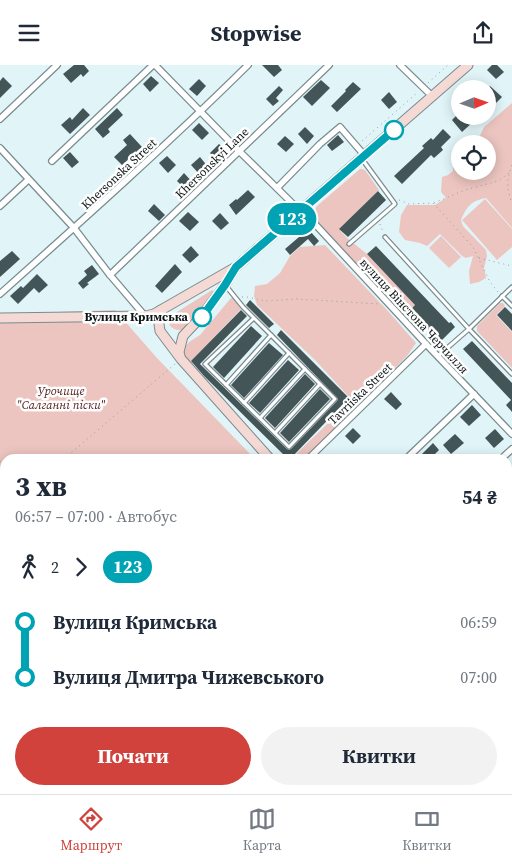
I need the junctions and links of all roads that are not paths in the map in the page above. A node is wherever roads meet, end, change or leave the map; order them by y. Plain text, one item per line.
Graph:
1 (57, 65) edge
2 (154, 65) edge
3 (248, 65) edge
4 (329, 65) edge
5 (400, 65) edge
6 (468, 65) edge
7 (432, 97) junction
8 (201, 111) junction
9 (0, 119) edge
10 (0, 148) edge
11 (239, 151) junction
12 (363, 157) junction
13 (52, 161) dead end
14 (28, 180) junction
15 (277, 188) junction
16 (0, 206) edge
17 (302, 210) junction
18 (74, 228) junction
19 (385, 237) road end
20 (349, 245) dead end
21 (236, 267) junction
22 (110, 275) junction
23 (211, 280) junction
24 (225, 285) junction
25 (512, 287) edge
26 (0, 294) edge
27 (502, 296) junction
28 (512, 306) edge
29 (162, 309) junction
30 (145, 316) junction
31 (254, 318) junction
32 (0, 319) edge
33 (469, 329) junction
34 (160, 331) junction
35 (271, 335) junction
36 (183, 336) junction
37 (426, 344) junction
38 (289, 353) junction
39 (437, 356) junction
40 (181, 359) junction
41 (305, 369) junction
42 (512, 374) edge
43 (320, 384) junction
44 (226, 385) junction
45 (474, 394) junction
46 (244, 403) junction
47 (260, 418) junction
48 (275, 433) junction
49 (512, 433) edge
50 (266, 454) edge
51 (313, 454) edge
52 (411, 454) edge

1 - 9 street
2 - 8 street, вулиця Вінстона Черчилля
2 - 13 street
3 - 8 street, Khersonska Street
4 - 11 street, Khersonskyi Lane
5 - 7 street
6 - 7 street
7 - 12 street
8 - 11 street, вулиця Вінстона Черчилля
8 - 18 street, Khersonska Street
10 - 14 street
11 - 15 street, вулиця Вінстона Черчилля
11 - 22 street, Khersonskyi Lane
12 - 15 street
12 - 17 street
12 - 20 lane
14 - 16 street
14 - 18 street
15 - 17 street, вулиця Вінстона Черчилля
17 - 21 street
17 - 37 street, вулиця Вінстона Черчилля
18 - 22 street
18 - 26 street, Khersonska Street
19 - 33 lane
21 - 23 street
21 - 24 street
22 - 30 street
23 - 24 street
23 - 29 street
24 - 31 lane
24 - 36 street
25 - 27 lane
27 - 28 lane
27 - 33 lane
29 - 30 street
29 - 34 street
30 - 32 street
30 - 34 street
31 - 35 lane
31 - 44 lane
33 - 39 lane
33 - 42 lane
34 - 36 street
34 - 40 street
35 - 38 lane
35 - 44 lane
36 - 40 street
37 - 39 street, вулиця Вінстона Черчилля
37 - 51 street, Tavriiska Street
38 - 41 lane
38 - 46 lane
39 - 45 street, вулиця Вінстона Черчилля
40 - 50 street
41 - 43 lane
41 - 47 lane
43 - 48 lane
43 - 48 lane
44 - 46 lane
45 - 49 street, вулиця Вінстона Черчилля
45 - 52 street
46 - 47 lane
47 - 48 lane

